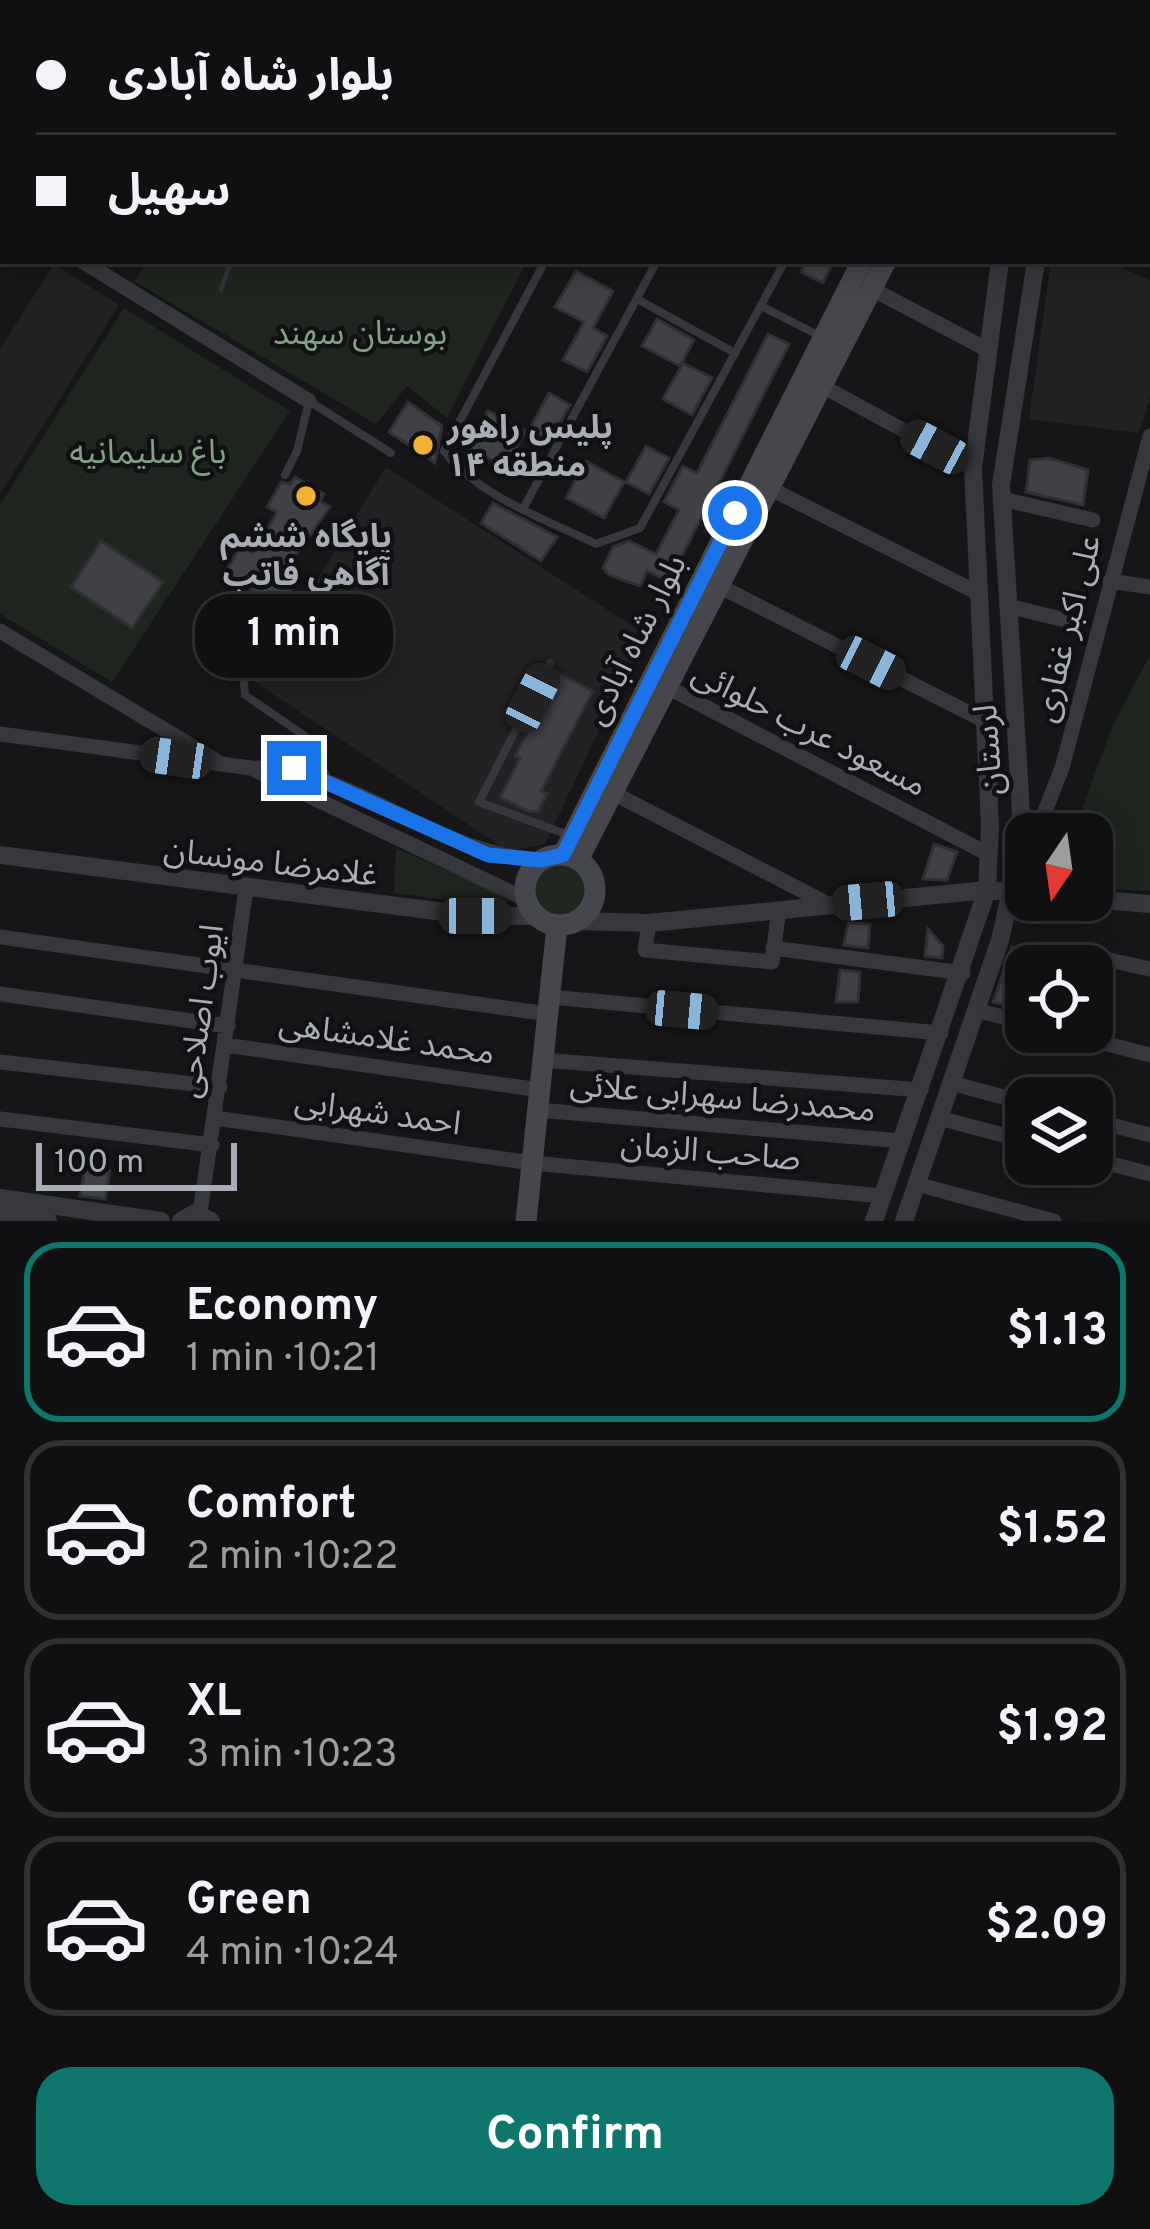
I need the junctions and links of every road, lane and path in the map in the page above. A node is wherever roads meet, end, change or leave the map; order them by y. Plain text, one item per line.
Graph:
1 (87, 264) edge
2 (543, 264) edge
3 (655, 264) edge
4 (780, 264) edge
5 (861, 264) edge
6 (885, 264) edge
7 (1000, 264) edge
8 (1036, 264) edge
9 (872, 290) junction
10 (637, 298) junction
11 (761, 306) junction
12 (824, 338) junction
13 (988, 350) junction
14 (735, 353) junction
15 (822, 386) junction
16 (309, 401) junction
17 (1150, 436) edge
18 (391, 453) dead end
19 (973, 468) junction
20 (285, 476) dead end
21 (769, 488) junction
22 (1002, 499) junction
23 (523, 508) junction
24 (1093, 520) dead end
25 (1110, 580) junction
26 (719, 586) junction
27 (1150, 587) edge
28 (978, 593) junction
29 (1008, 606) junction
30 (247, 611) dead end
31 (1065, 620) dead end
32 (0, 631) edge
33 (550, 663) dead end
34 (667, 687) junction
35 (985, 722) junction
36 (0, 734) edge
37 (223, 765) junction
38 (251, 768) junction
39 (333, 787) junction
40 (613, 793) junction
41 (1021, 813) edge
42 (1045, 813) edge
43 (564, 853) junction
44 (0, 855) edge
45 (990, 855) junction
46 (246, 889) junction
47 (987, 890) junction
48 (1005, 892) edge
49 (1113, 901) edge
50 (828, 904) junction
51 (1150, 904) edge
52 (530, 907) junction
53 (778, 909) junction
54 (1009, 921) edge
55 (649, 923) junction
56 (568, 924) junction
57 (0, 937) edge
58 (773, 948) junction
59 (1113, 961) edge
60 (1150, 968) edge
61 (235, 972) junction
62 (963, 973) junction
63 (0, 994) edge
64 (549, 1005) junction
65 (976, 1010) junction
66 (1005, 1018) edge
67 (228, 1026) junction
68 (941, 1034) junction
69 (225, 1045) junction
70 (1113, 1045) edge
71 (1150, 1055) edge
72 (543, 1060) junction
73 (0, 1061) edge
74 (951, 1083) junction
75 (220, 1087) junction
76 (921, 1090) junction
77 (1005, 1097) edge
78 (539, 1100) junction
79 (215, 1118) junction
80 (939, 1118) junction
81 (0, 1119) edge
82 (1113, 1125) edge
83 (1005, 1135) edge
84 (1150, 1135) edge
85 (903, 1142) junction
86 (212, 1145) junction
87 (532, 1163) junction
88 (1113, 1164) edge
89 (1150, 1174) edge
90 (916, 1184) junction
91 (883, 1196) junction
92 (0, 1198) edge
93 (0, 1214) edge
94 (206, 1217) edge
95 (48, 1221) edge
96 (160, 1221) edge
97 (181, 1221) edge
98 (526, 1221) edge
99 (874, 1221) edge
100 (904, 1221) edge
101 (1054, 1221) edge

1 - 16 street
2 - 23 lane
3 - 10 lane
4 - 11 lane
5 - 12 main road, بلوار شاه آبادی
6 - 9 main road, بلوار شاه آبادی
7 - 13 street, لرستان
8 - 22 street, لرستان
9 - 13 street
9 - 15 main road, بلوار شاه آبادی
10 - 14 lane
10 - 23 lane
11 - 12 lane
11 - 14 lane
12 - 43 main road, بلوار شاه آبادی
13 - 19 street, لرستان
14 - 23 lane
15 - 19 street
15 - 21 main road, بلوار شاه آبادی
16 - 18 lane
16 - 20 lane
17 - 25 street, علی اکبر غفاری
19 - 28 street, لرستان
21 - 26 main road, بلوار شاه آبادی
21 - 28 street
22 - 24 street
22 - 29 street, لرستان
25 - 27 street
25 - 42 street, علی اکبر غفاری
26 - 34 main road, بلوار شاه آبادی
26 - 35 street
28 - 35 street, لرستان
29 - 31 street
29 - 41 street, لرستان
30 - 39 lane
32 - 37 street
33 - 43 lane
34 - 40 main road, بلوار شاه آبادی
34 - 45 street, مسعود عرب حلوائی
35 - 45 street, لرستان
36 - 37 street
37 - 38 street
38 - 39 street
38 - 52 street
39 - 43 street
40 - 43 main road, بلوار شاه آبادی
40 - 50 street
43 - 52 main road
43 - 56 main road
44 - 46 street, غلامرضا مونسان
45 - 47 street, لرستان
46 - 52 street, غلامرضا مونسان
46 - 61 street, ایوب اصلاحی
47 - 48 street
47 - 50 street
47 - 62 street, لرستان
49 - 51 street
50 - 53 street
52 - 56 main road
53 - 55 street
53 - 58 street
54 - 65 street, لرستان
55 - 56 street
55 - 58 street
56 - 64 main road
57 - 61 street
58 - 62 street
59 - 60 street
61 - 64 street
61 - 67 street, ایوب اصلاحی
62 - 68 street, لرستان
63 - 67 street
64 - 68 street
64 - 72 main road
65 - 66 street
65 - 74 street, لرستان
67 - 69 street, ایوب اصلاحی
68 - 76 street, لرستان
69 - 75 street, ایوب اصلاحی
69 - 78 street, محمد غلامشاهی
70 - 71 street
72 - 76 street
72 - 78 main road
73 - 75 street
74 - 77 street
74 - 80 street, لرستان
75 - 79 street, ایوب اصلاحی
76 - 85 street, لرستان
78 - 85 street, محمدرضا سهرابی علائی
78 - 87 main road
79 - 86 street, ایوب اصلاحی
79 - 87 street, احمد شهرابی
80 - 83 street
80 - 90 street, لرستان
81 - 86 street
82 - 84 street
85 - 91 street, لرستان
86 - 94 street, ایوب اصلاحی
87 - 91 street, صاحب الزمان
87 - 98 main road
88 - 89 street
90 - 100 street, لرستان
90 - 101 street
91 - 99 street, لرستان
92 - 96 street
93 - 95 street
94 - 97 street

